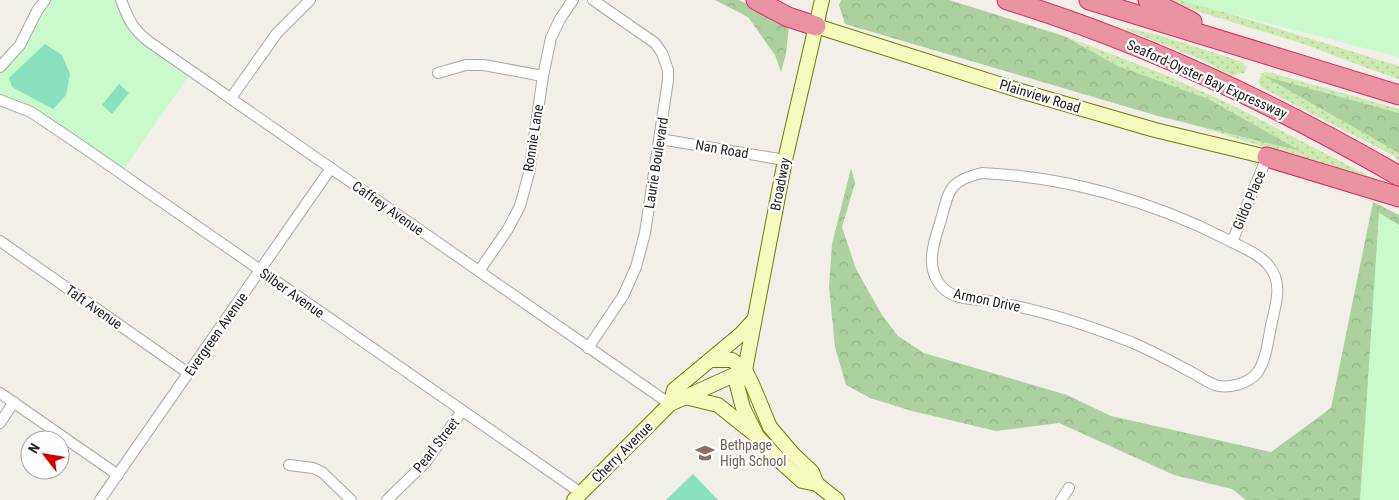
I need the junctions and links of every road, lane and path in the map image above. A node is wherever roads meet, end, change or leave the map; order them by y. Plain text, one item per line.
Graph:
1 (45, 0) edge
2 (121, 0) edge
3 (310, 0) edge
4 (573, 0) edge
5 (593, 0) edge
6 (756, 0) edge
7 (822, 0) edge
8 (1007, 0) edge
9 (1089, 0) edge
10 (1148, 0) edge
11 (816, 26) junction
12 (1260, 52) junction
13 (0, 67) edge
14 (438, 72) dead end
15 (543, 76) junction
16 (1399, 95) edge
17 (231, 98) junction
18 (0, 100) edge
19 (660, 139) junction
20 (1267, 158) junction
21 (785, 160) junction
22 (331, 168) junction
23 (1399, 176) edge
24 (1399, 197) edge
25 (0, 240) edge
26 (1232, 242) junction
27 (260, 270) junction
28 (479, 271) junction
29 (754, 320) junction
30 (588, 348) junction
31 (710, 360) junction
32 (744, 370) junction
33 (188, 373) junction
34 (0, 393) edge
35 (685, 397) junction
36 (14, 402) junction
37 (670, 404) junction
38 (462, 411) junction
39 (0, 422) edge
40 (757, 436) junction
41 (289, 465) dead end
42 (118, 475) junction
43 (817, 484) junction
44 (1069, 488) dead end
45 (577, 496) edge
46 (100, 500) edge
47 (351, 500) edge
48 (387, 500) edge
49 (837, 500) edge
50 (1061, 500) edge

1 - 13 street
2 - 17 street, Caffrey Avenue
3 - 17 street
4 - 15 street, Ronnie Lane
5 - 19 street, Laurie Boulevard
6 - 11 highway
7 - 11 main road, Broadway
8 - 23 highway, Seaford-Oyster Bay Expressway
9 - 12 highway
10 - 12 highway
11 - 20 main road, Plainview Road
11 - 21 main road, Broadway
12 - 16 highway
14 - 15 street
15 - 28 street, Ronnie Lane
17 - 22 street, Caffrey Avenue
18 - 27 street, Silber Avenue
19 - 21 street, Nan Road
19 - 30 street, Laurie Boulevard
20 - 24 highway
20 - 26 street, Gildo Place
21 - 29 main road, Broadway
22 - 27 street, Evergreen Avenue
22 - 28 street, Caffrey Avenue
25 - 33 street, Taft Avenue
26 - 26 street, Armon Drive
27 - 33 street, Evergreen Avenue
27 - 38 street, Silber Avenue
28 - 30 street, Caffrey Avenue
29 - 31 main road, Cherry Avenue
29 - 32 main road, Broadway
30 - 37 street, Caffrey Avenue
31 - 32 main road
31 - 37 main road, Cherry Avenue
32 - 35 main road, Cherry Avenue
32 - 40 main road, Broadway
32 - 43 main road, Broadway
33 - 42 street, Evergreen Avenue
34 - 36 street
35 - 37 main road, Cherry Avenue
35 - 40 main road
36 - 39 street
36 - 42 street
37 - 45 main road, Cherry Avenue
38 - 45 street, Silber Avenue
38 - 48 street, Pearl Street
40 - 43 main road, Broadway
41 - 47 street
42 - 46 street, Evergreen Avenue
43 - 49 main road, Broadway
44 - 50 street

